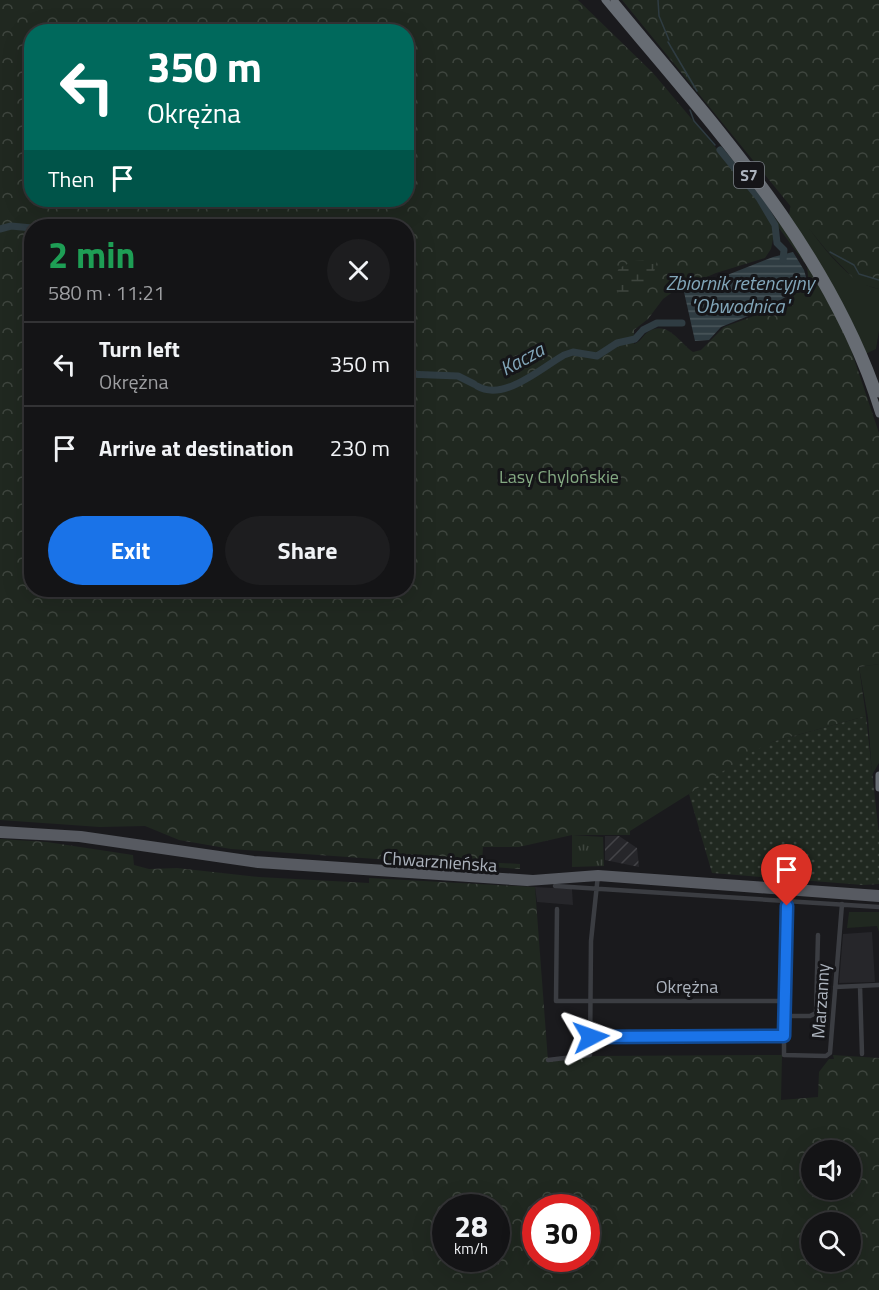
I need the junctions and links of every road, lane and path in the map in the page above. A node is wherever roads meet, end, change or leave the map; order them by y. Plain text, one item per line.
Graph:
1 (605, 0) edge
2 (614, 0) edge
3 (879, 394) edge
4 (879, 414) edge
5 (879, 775) edge
6 (879, 788) edge
7 (0, 829) edge
8 (0, 835) edge
9 (138, 845) junction
10 (598, 875) junction
11 (555, 886) dead end
12 (597, 888) junction
13 (879, 893) edge
14 (879, 899) edge
15 (787, 900) junction
16 (842, 904) junction
17 (879, 907) edge
18 (557, 909) dead end
19 (818, 935) dead end
20 (879, 985) edge
21 (860, 986) junction
22 (835, 987) junction
23 (784, 1000) junction
24 (590, 1001) junction
25 (784, 1016) junction
26 (784, 1036) junction
27 (591, 1037) junction
28 (862, 1054) dead end
29 (548, 1060) dead end

1 - 4 highway, S7
2 - 3 highway, S7
5 - 6 highway
7 - 9 main road, Chwarznieńska
8 - 9 main road, Chwarznieńska
9 - 10 main road, Chwarznieńska
10 - 12 street
10 - 13 main road, Chwarznieńska
10 - 14 main road, Chwarznieńska
11 - 12 street
12 - 15 street
12 - 24 street
15 - 16 street
15 - 23 street
16 - 17 street
16 - 22 street, Marzanny
18 - 24 street, Okrężna
19 - 25 street
20 - 21 street
21 - 22 street
21 - 28 street
22 - 26 street, Marzanny
23 - 24 street, Okrężna
23 - 25 street
24 - 27 street
25 - 26 street
26 - 27 street
27 - 29 street

